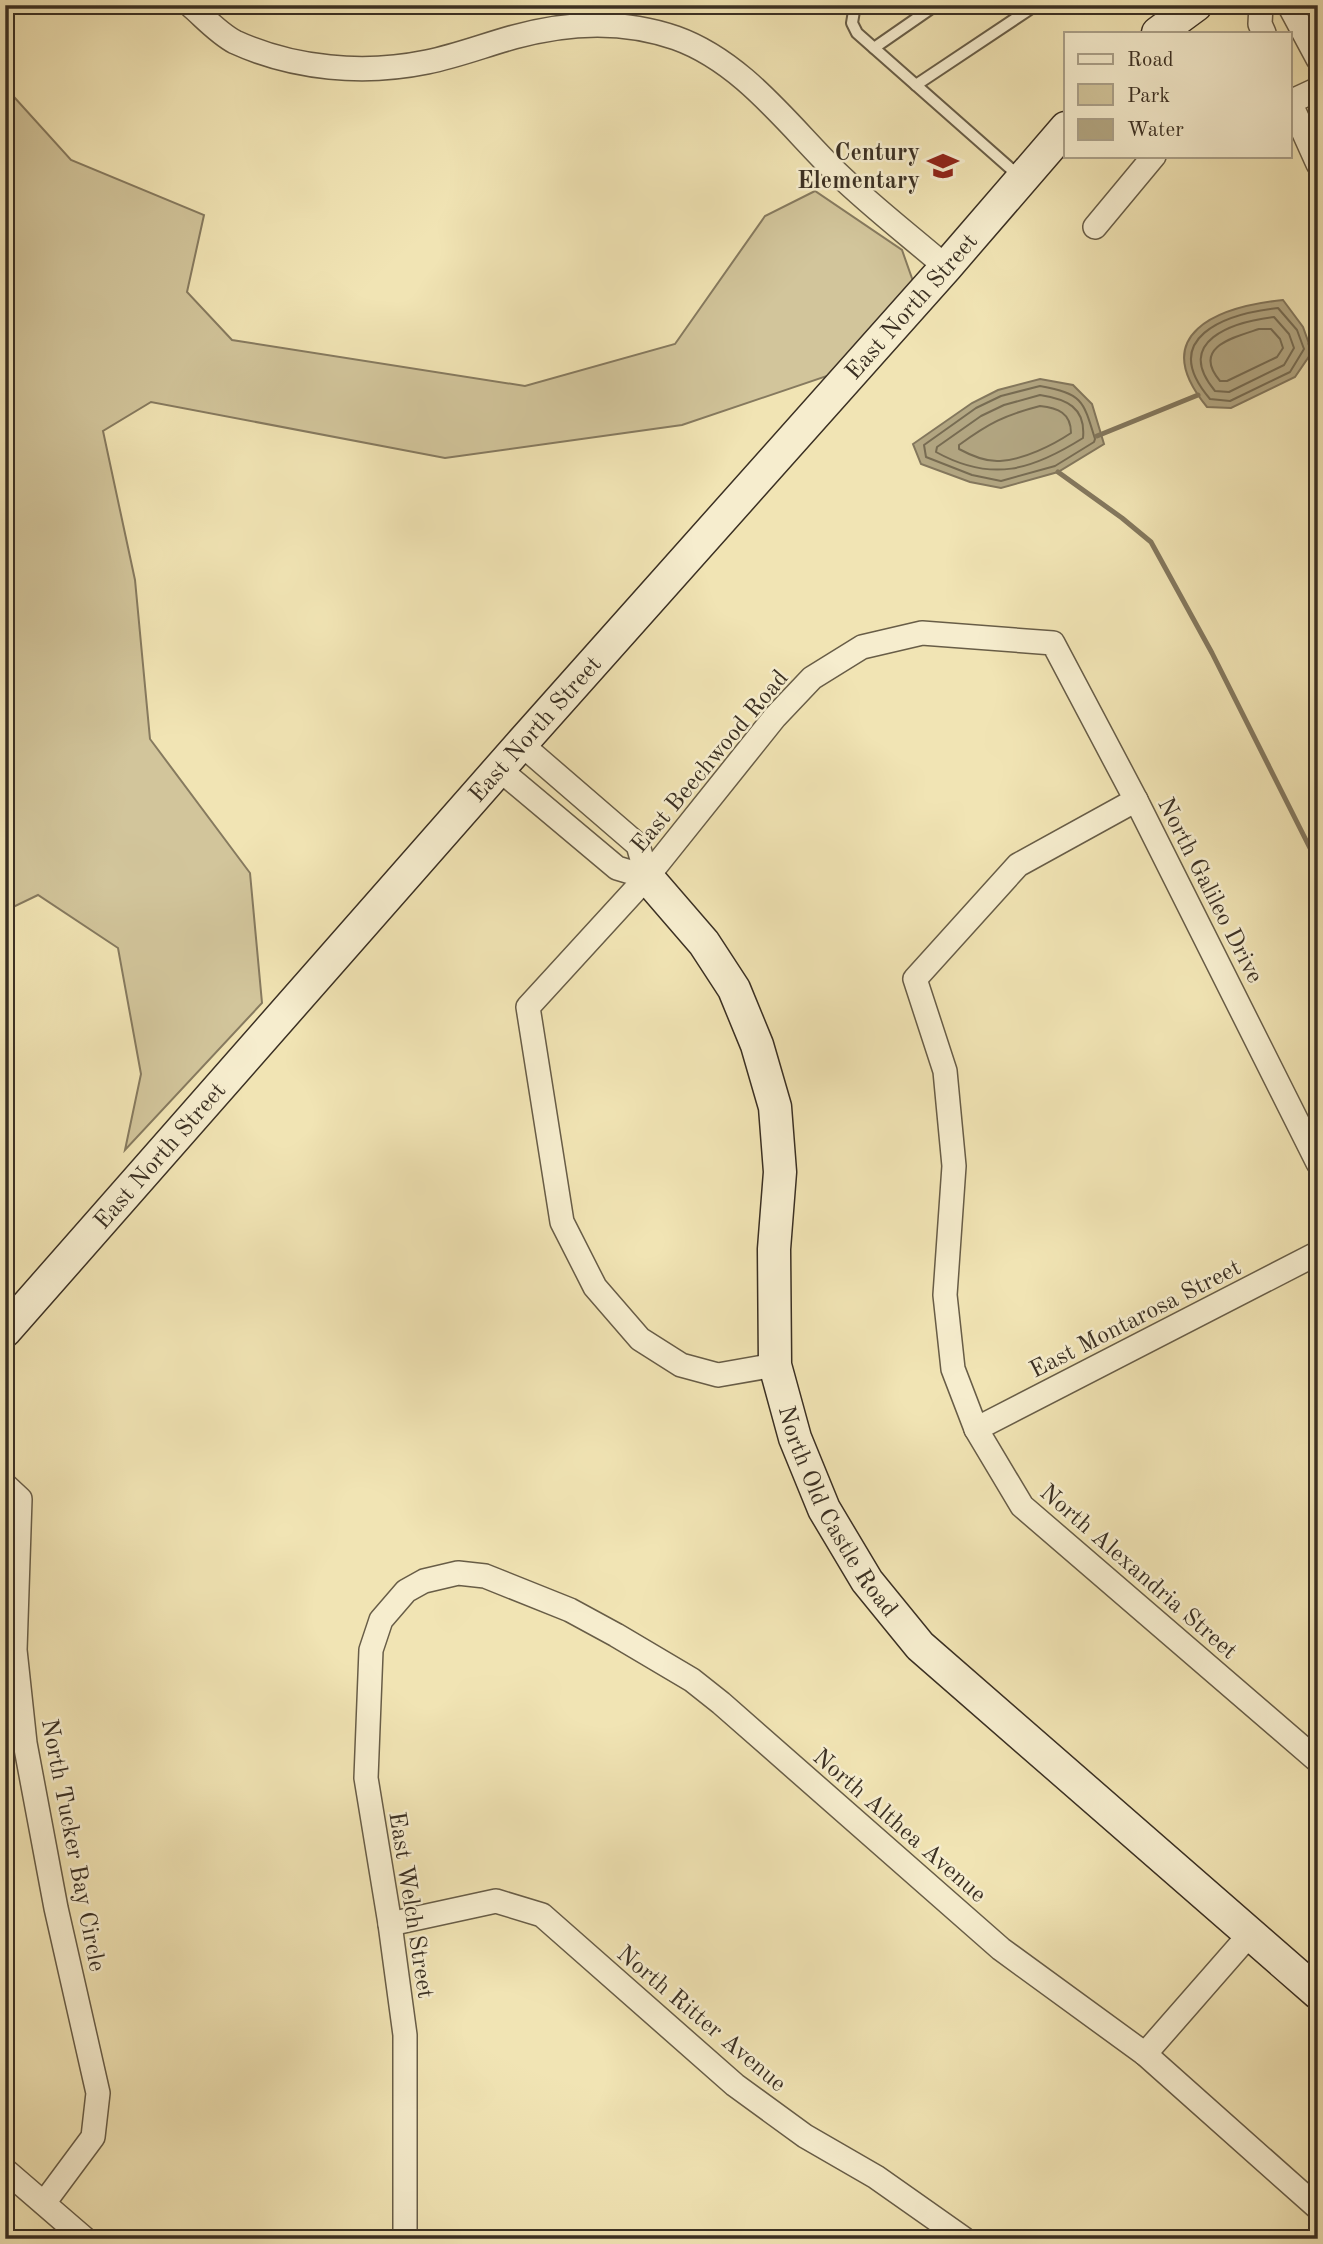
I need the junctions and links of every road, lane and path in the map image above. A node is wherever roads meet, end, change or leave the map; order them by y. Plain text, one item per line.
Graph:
1 (190, 5) edge
2 (855, 5) edge
3 (936, 5) edge
4 (1036, 5) edge
5 (1196, 5) edge
6 (1261, 5) edge
7 (1289, 5) edge
8 (1159, 32) edge
9 (1264, 32) edge
10 (874, 48) junction
11 (1318, 59) edge
12 (916, 85) junction
13 (1318, 89) edge
14 (1292, 101) edge
15 (1292, 106) edge
16 (1064, 130) edge
17 (1152, 158) edge
18 (1318, 163) edge
19 (1021, 178) junction
20 (1095, 227) dead end
21 (946, 267) junction
22 (1052, 643) joint
23 (521, 744) junction
24 (499, 769) junction
25 (1136, 800) junction
26 (647, 877) junction
27 (1318, 1163) edge
28 (1318, 1253) edge
29 (5, 1331) edge
30 (775, 1365) junction
31 (976, 1429) junction
32 (5, 1485) edge
33 (406, 1591) joint
34 (1318, 1761) edge
35 (390, 1924) junction
36 (1250, 1934) junction
37 (1318, 1993) edge
38 (1145, 2054) junction
39 (5, 2170) edge
40 (44, 2203) junction
41 (1318, 2208) edge
42 (85, 2239) edge
43 (405, 2239) edge
44 (964, 2239) edge

1 - 21 street
2 - 10 lane
3 - 10 lane
4 - 12 lane
5 - 8 street
6 - 9 street
7 - 11 street
10 - 12 lane
12 - 19 lane
13 - 14 street
15 - 18 street
16 - 19 street, East North Street
17 - 20 street
19 - 21 street, East North Street
21 - 23 street, East North Street
22 - 25 street, North Galileo Drive
22 - 26 street, East Beechwood Road
23 - 24 street, East North Street
23 - 26 street
24 - 26 street
24 - 29 street, East North Street
25 - 27 street, North Galileo Drive
25 - 31 street, North Alexandria Street
26 - 30 street, North Old Castle Road
26 - 30 street, East Beechwood Road
28 - 31 street, East Montarosa Street
30 - 36 street, North Old Castle Road
31 - 34 street, North Alexandria Street
32 - 40 street, North Tucker Bay Circle
33 - 35 street, East Welch Street
33 - 38 street, North Althea Avenue
35 - 43 street, East Welch Street
35 - 44 street, North Ritter Avenue
36 - 37 street, North Old Castle Road
36 - 38 street
38 - 41 street, North Althea Avenue
39 - 40 street
40 - 42 street

